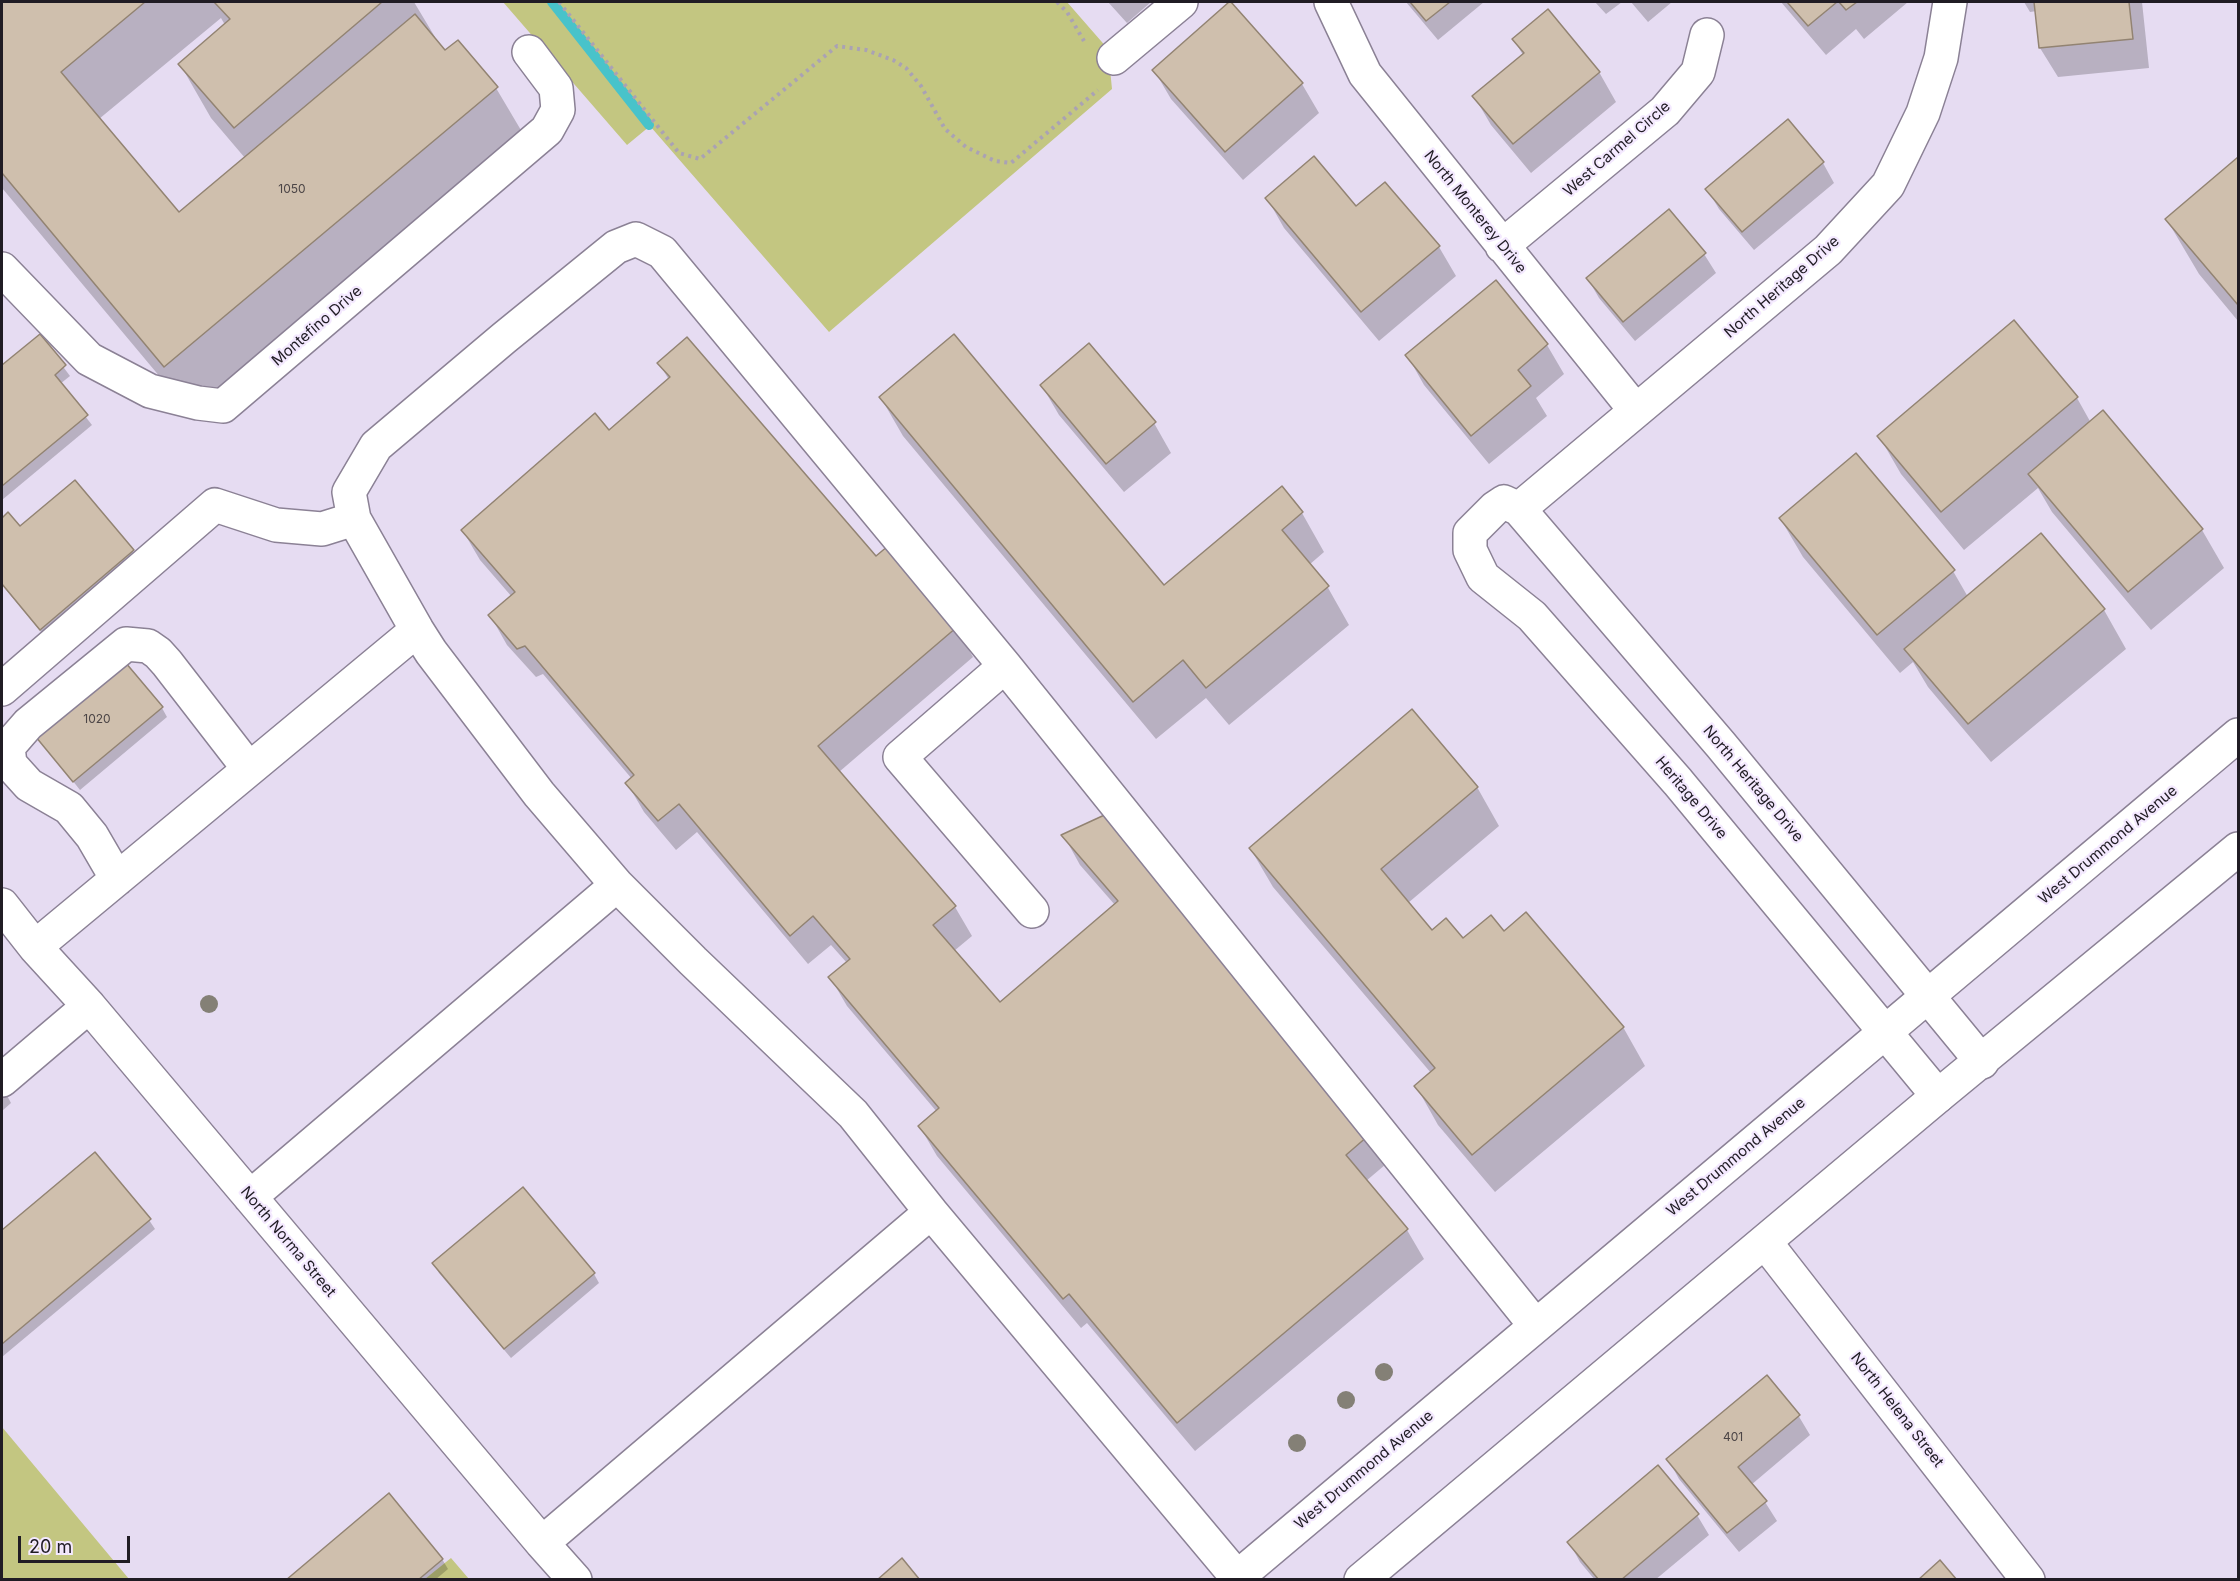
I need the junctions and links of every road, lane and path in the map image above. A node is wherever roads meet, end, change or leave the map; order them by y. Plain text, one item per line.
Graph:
1 (559, 2) edge
2 (1057, 2) edge
3 (1181, 2) edge
4 (1331, 2) edge
5 (1950, 2) edge
6 (1707, 35) dead end
7 (529, 52) dead end
8 (1100, 64) junction
9 (1503, 246) junction
10 (2, 269) edge
11 (1636, 411) junction
12 (1507, 508) junction
13 (354, 519) junction
14 (417, 630) junction
15 (1005, 666) junction
16 (2, 689) edge
17 (2238, 735) edge
18 (249, 769) junction
19 (2238, 849) edge
20 (117, 879) junction
21 (617, 885) junction
22 (2, 905) edge
23 (1032, 911) dead end
24 (35, 947) junction
25 (1927, 997) junction
26 (89, 1006) junction
27 (1886, 1032) junction
28 (1982, 1062) junction
29 (2, 1080) edge
30 (1938, 1096) junction
31 (250, 1197) junction
32 (931, 1212) junction
33 (1766, 1242) junction
34 (1535, 1325) junction
35 (542, 1543) junction
36 (1236, 1579) edge
37 (575, 1580) edge
38 (1361, 1580) edge
39 (2028, 1580) edge

1 - 8 path
2 - 8 path
3 - 8 street
4 - 9 street, North Monterey Drive
5 - 11 street, North Heritage Drive
6 - 9 street, West Carmel Circle
7 - 10 street, Montefino Drive
9 - 11 street, North Monterey Drive
11 - 12 street, North Heritage Drive
12 - 25 street, North Heritage Drive
12 - 27 street, Heritage Drive
13 - 14 street
13 - 15 street
13 - 16 street
14 - 18 street
14 - 21 street
15 - 23 street
15 - 34 street
17 - 25 street, West Drummond Avenue
18 - 20 street
18 - 20 street
19 - 28 street
20 - 24 street
21 - 31 street
21 - 32 street
22 - 24 street, North Norma Street
24 - 26 street, North Norma Street
25 - 27 street, West Drummond Avenue
25 - 28 street, North Heritage Drive
26 - 29 street
26 - 31 street, North Norma Street
27 - 30 street, Heritage Drive
27 - 34 street, West Drummond Avenue
28 - 30 street
30 - 33 street
31 - 35 street, North Norma Street
32 - 35 street
32 - 36 street
33 - 38 street
33 - 39 street, North Helena Street
34 - 36 street, West Drummond Avenue
35 - 37 street, North Norma Street

